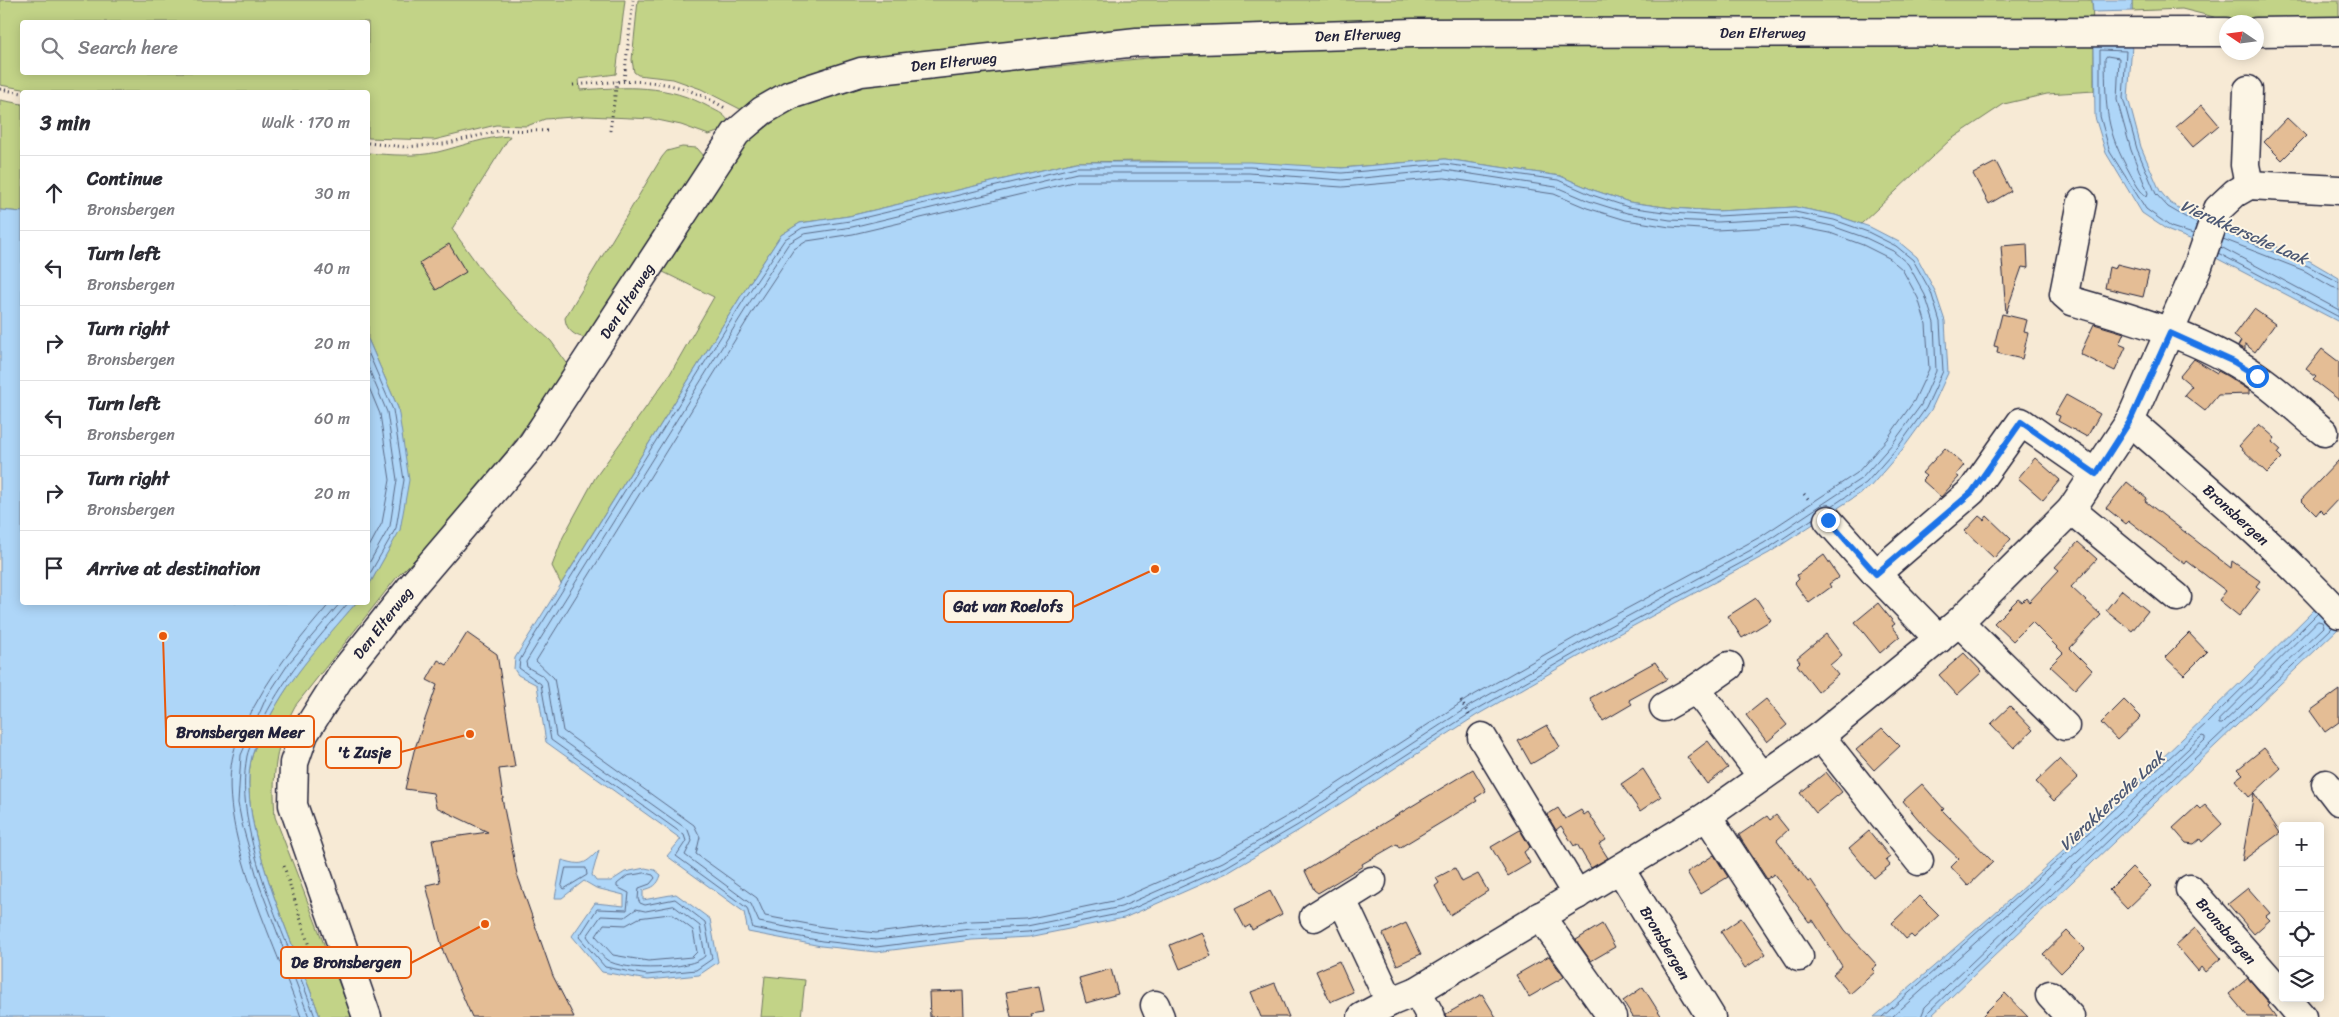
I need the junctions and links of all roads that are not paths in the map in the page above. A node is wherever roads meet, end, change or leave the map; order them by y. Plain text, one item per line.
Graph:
1 (2339, 31) edge
2 (2219, 32) edge
3 (2264, 32) edge
4 (2248, 90) dead end
5 (2249, 185) junction
6 (2339, 190) edge
7 (2082, 202) dead end
8 (2170, 333) junction
9 (2130, 421) junction
10 (2324, 432) dead end
11 (2096, 474) junction
12 (2071, 510) junction
13 (1828, 520) dead end
14 (1876, 574) junction
15 (2177, 597) dead end
16 (2339, 614) edge
17 (1949, 631) junction
18 (1729, 666) dead end
19 (1696, 689) junction
20 (1664, 707) dead end
21 (2065, 726) dead end
22 (1820, 736) junction
23 (1482, 737) dead end
24 (1762, 776) junction
25 (1708, 816) junction
26 (1919, 861) dead end
27 (1620, 869) junction
28 (1372, 881) dead end
29 (2190, 889) dead end
30 (1577, 895) junction
31 (1342, 900) junction
32 (1540, 916) junction
33 (1314, 917) dead end
34 (1799, 957) dead end
35 (2279, 990) edge
36 (1416, 991) junction
37 (2050, 995) dead end
38 (1390, 1002) junction
39 (2289, 1002) edge
40 (367, 1017) edge
41 (1362, 1017) edge
42 (1431, 1017) edge
43 (1612, 1017) edge
44 (1710, 1017) edge
45 (2070, 1017) edge
46 (2302, 1017) edge

1 - 3 street
2 - 40 street, Den Elterweg
4 - 5 street
5 - 6 street
5 - 8 street
7 - 8 street
8 - 9 street
8 - 10 street
9 - 11 street
9 - 16 street, Bronsbergen
11 - 12 street
11 - 14 street
12 - 15 street
12 - 17 street
13 - 14 street
14 - 17 street
17 - 21 street
17 - 22 street
18 - 19 street
19 - 20 street
19 - 24 street
22 - 24 street
22 - 26 street
23 - 30 street
24 - 25 street
25 - 27 street
25 - 34 street
27 - 30 street
27 - 44 street, Bronsbergen
28 - 31 street
29 - 35 street, Bronsbergen
30 - 32 street
31 - 33 street
31 - 38 street
32 - 36 street
32 - 43 street
36 - 38 street
36 - 42 street
37 - 45 street
38 - 41 street
39 - 46 street

